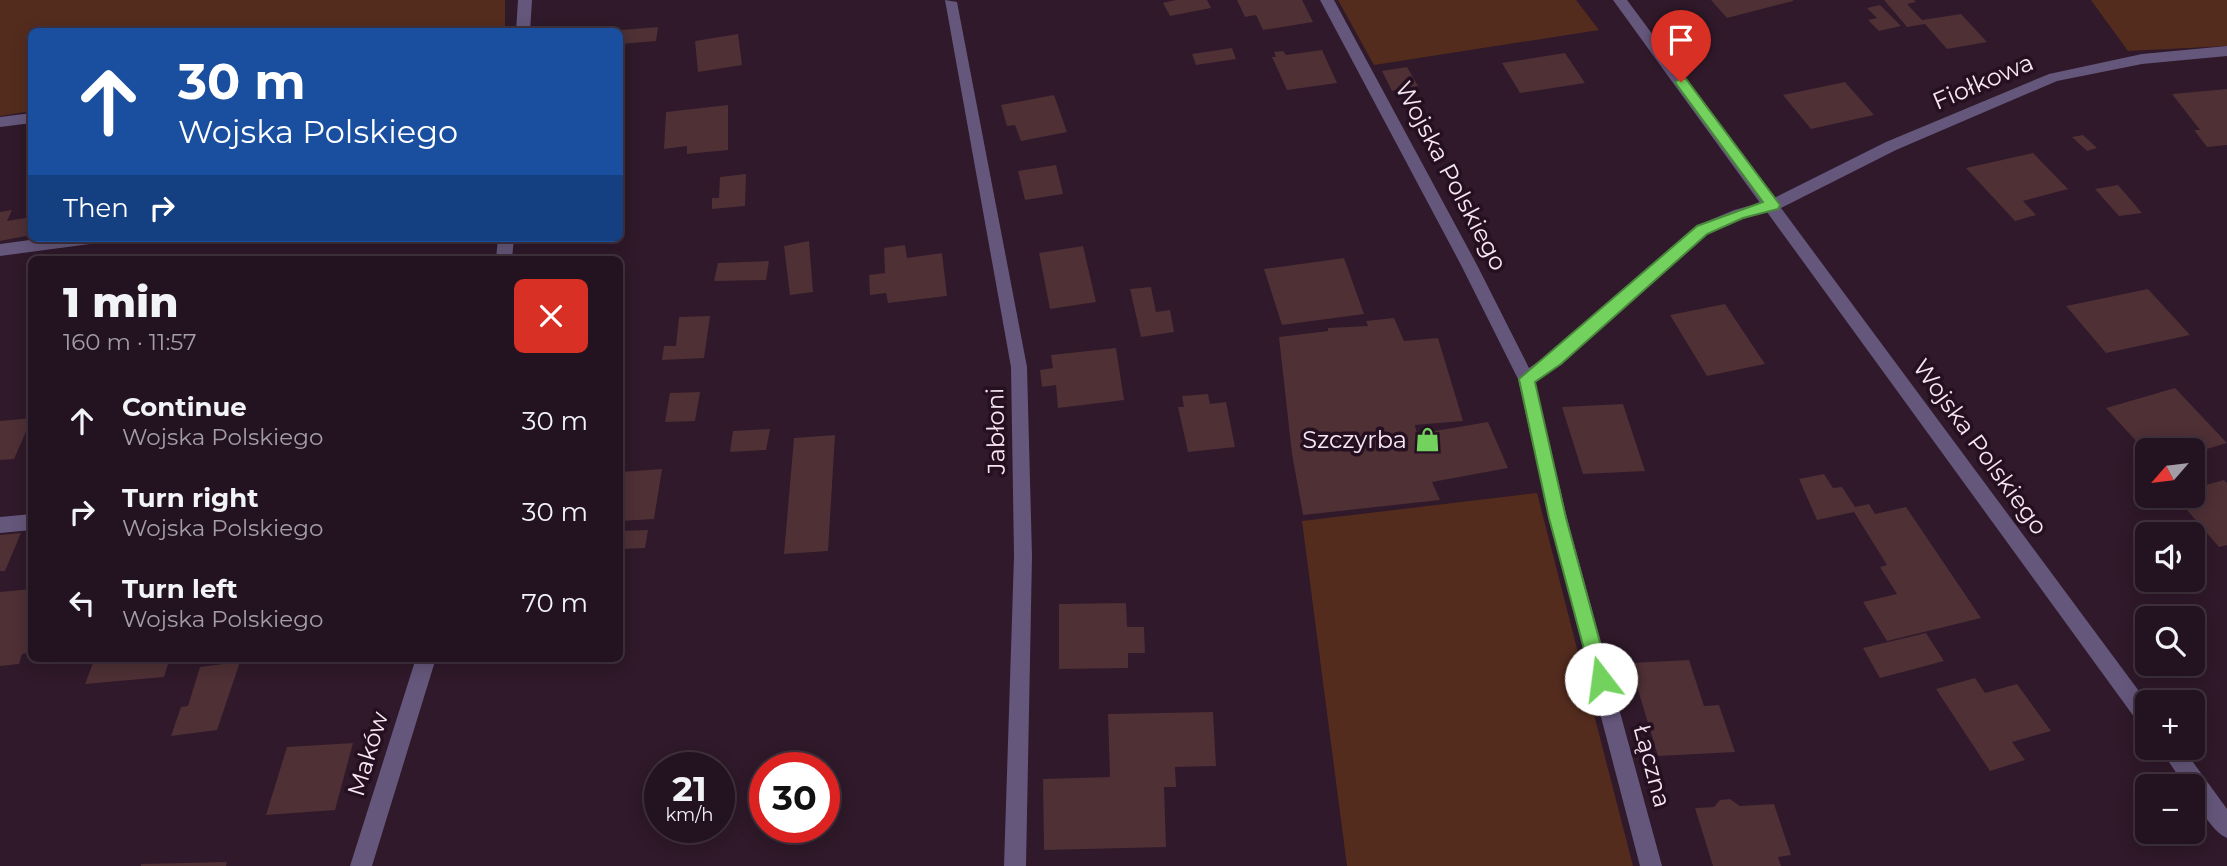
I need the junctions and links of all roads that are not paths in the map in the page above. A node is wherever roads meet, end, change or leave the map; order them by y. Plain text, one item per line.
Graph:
1 (525, 0) edge
2 (1326, 0) edge
3 (1620, 0) edge
4 (950, 2) dead end
5 (523, 28) edge
6 (2227, 51) edge
7 (28, 118) edge
8 (0, 122) edge
9 (1773, 205) junction
10 (60, 242) edge
11 (0, 250) edge
12 (1526, 379) junction
13 (1558, 518) joint
14 (28, 522) edge
15 (0, 526) edge
16 (425, 662) edge
17 (2135, 702) edge
18 (2178, 760) edge
19 (2227, 827) edge
20 (361, 866) edge
21 (1015, 866) edge
22 (1651, 866) edge

1 - 5 street
2 - 12 street, Wojska Polskiego
3 - 9 street, Wojska Polskiego
4 - 21 street, Jabłoni
6 - 9 street, Fiołkowa
7 - 8 street
9 - 12 street
9 - 17 street, Wojska Polskiego
10 - 11 street
12 - 13 street, Wojska Polskiego
13 - 22 street, Łączna
14 - 15 street
16 - 20 street, Maków
18 - 19 street

